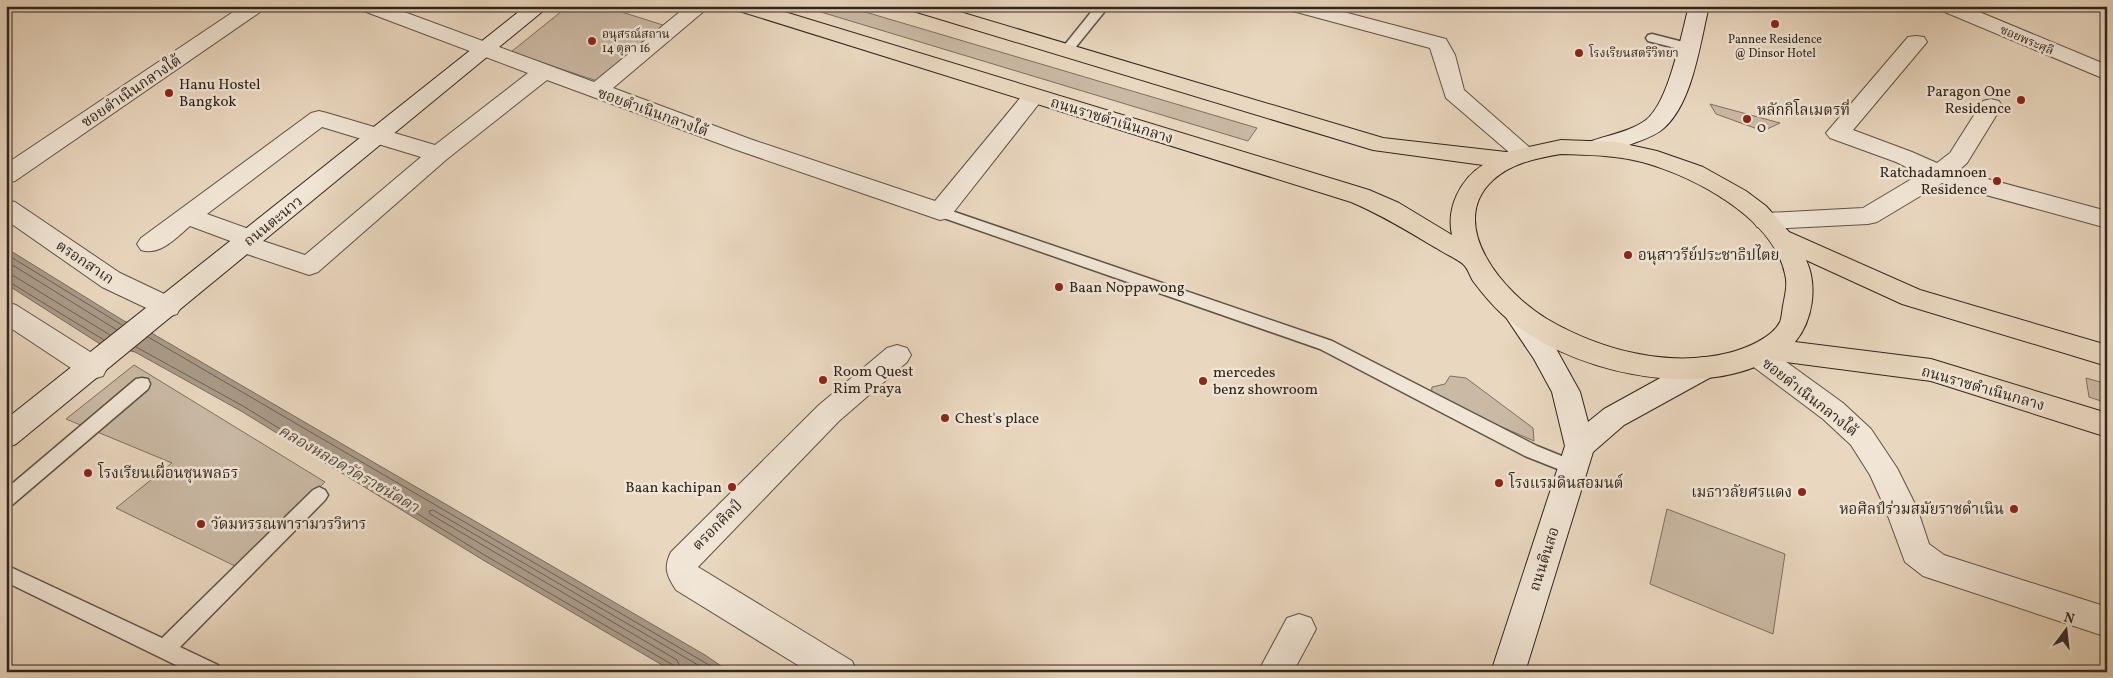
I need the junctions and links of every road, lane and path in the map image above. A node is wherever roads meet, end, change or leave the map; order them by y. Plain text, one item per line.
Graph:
1 (256, 6) edge
2 (368, 6) edge
3 (539, 6) edge
4 (700, 6) edge
5 (743, 6) edge
6 (917, 6) edge
7 (1103, 6) edge
8 (1296, 6) edge
9 (1699, 6) edge
10 (1947, 6) edge
11 (1652, 38) dead end
12 (1916, 42) dead end
13 (1687, 47) junction
14 (484, 50) junction
15 (1066, 50) junction
16 (544, 72) junction
17 (2107, 73) edge
18 (596, 91) junction
19 (1034, 96) junction
20 (1991, 106) dead end
21 (379, 136) junction
22 (1597, 147) junction
23 (439, 154) junction
24 (1517, 157) junction
25 (1939, 174) junction
26 (6, 175) edge
27 (6, 208) edge
28 (940, 212) junction
29 (187, 216) junction
30 (2107, 220) edge
31 (1774, 230) junction
32 (248, 242) junction
33 (150, 244) dead end
34 (1470, 257) junction
35 (168, 307) junction
36 (1514, 310) junction
37 (6, 312) edge
38 (1762, 352) junction
39 (897, 355) dead end
40 (2107, 356) edge
41 (101, 361) junction
42 (1703, 368) junction
43 (142, 384) dead end
44 (2107, 425) edge
45 (6, 436) edge
46 (1576, 457) junction
47 (319, 495) dead end
48 (6, 500) edge
49 (6, 573) edge
50 (2107, 622) edge
51 (1300, 629) dead end
52 (165, 649) junction
53 (211, 672) edge
54 (840, 672) edge
55 (1275, 672) edge
56 (1508, 672) edge

1 - 26 street, ซอยดำเนินกลางใต้
2 - 14 street, ซอยดำเนินกลางใต้
3 - 14 street, ถนนตะนาว
4 - 18 street
5 - 19 main road, ถนนราชดำเนินกลาง
6 - 15 main road
7 - 15 lane
8 - 24 street
9 - 13 street
10 - 17 street, ซอยพระศุลี
11 - 13 lane
12 - 25 street
13 - 22 street
14 - 16 street, ซอยดำเนินกลางใต้
14 - 21 street, ถนนตะนาว
15 - 24 main road
16 - 18 street, ซอยดำเนินกลางใต้
16 - 23 street
18 - 28 street, ซอยดำเนินกลางใต้
19 - 28 street
19 - 34 main road, ถนนราชดำเนินกลาง
20 - 25 street
21 - 23 street
21 - 29 street
21 - 32 street, ถนนตะนาว
22 - 24 main road
22 - 31 main road
23 - 32 street
24 - 34 main road
25 - 30 street
25 - 31 street
27 - 35 street, ตรอกสาเก
28 - 46 lane
29 - 32 street
29 - 33 street
31 - 38 main road
31 - 40 main road
32 - 35 street, ถนนตะนาว
34 - 36 main road
35 - 41 street, ถนนตะนาว
36 - 42 main road
36 - 46 street
37 - 41 street
38 - 42 main road
38 - 44 main road, ถนนราชดำเนินกลาง
38 - 50 street, ซอยดำเนินกลางใต้
39 - 54 street, ตรอกศิลป์
41 - 45 street, ถนนตะนาว
42 - 46 street
43 - 48 lane
46 - 56 street, ถนนดินสอ
47 - 52 lane
49 - 52 lane
51 - 55 street
52 - 53 lane

